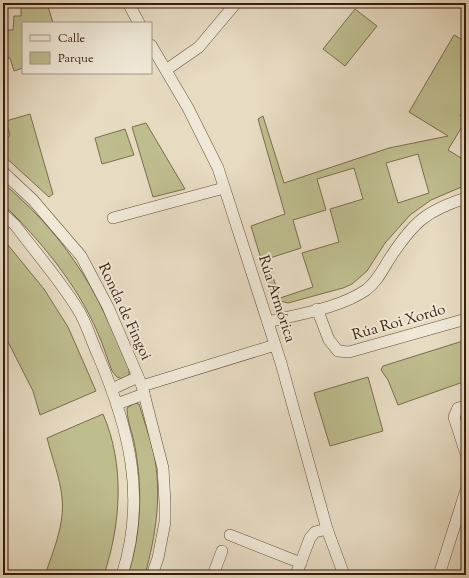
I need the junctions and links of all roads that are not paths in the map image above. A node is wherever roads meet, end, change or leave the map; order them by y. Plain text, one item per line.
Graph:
1 (128, 3) edge
2 (236, 3) edge
3 (138, 22) edge
4 (152, 47) edge
5 (166, 70) junction
6 (3, 172) edge
7 (224, 188) junction
8 (466, 198) edge
9 (3, 214) edge
10 (114, 218) dead end
11 (317, 309) junction
12 (466, 319) edge
13 (268, 322) junction
14 (275, 345) junction
15 (142, 386) junction
16 (112, 388) junction
17 (118, 404) junction
18 (466, 406) edge
19 (466, 454) edge
20 (466, 490) edge
21 (327, 529) junction
22 (230, 535) dead end
23 (222, 551) dead end
24 (301, 563) junction
25 (122, 575) edge
26 (152, 575) edge
27 (213, 575) edge
28 (296, 575) edge
29 (344, 575) edge
30 (439, 575) edge

1 - 3 street
2 - 5 street
4 - 5 street, Rúa Armórica
5 - 7 street, Rúa Armórica
6 - 15 street, Ronda de Fingoi
7 - 10 street
7 - 13 street, Rúa Armórica
8 - 11 street
9 - 16 street
11 - 12 street, Rúa Roi Xordo
11 - 13 street
13 - 14 street, Rúa Armórica
14 - 15 street
14 - 21 street, Rúa Armórica
15 - 16 street, Ronda de Fingoi
15 - 17 street
15 - 26 street, Ronda de Fingoi
16 - 17 street
17 - 25 street
18 - 19 street
20 - 30 street
21 - 24 street
21 - 29 street, Rúa Armórica
22 - 24 street
23 - 27 street
24 - 28 street

